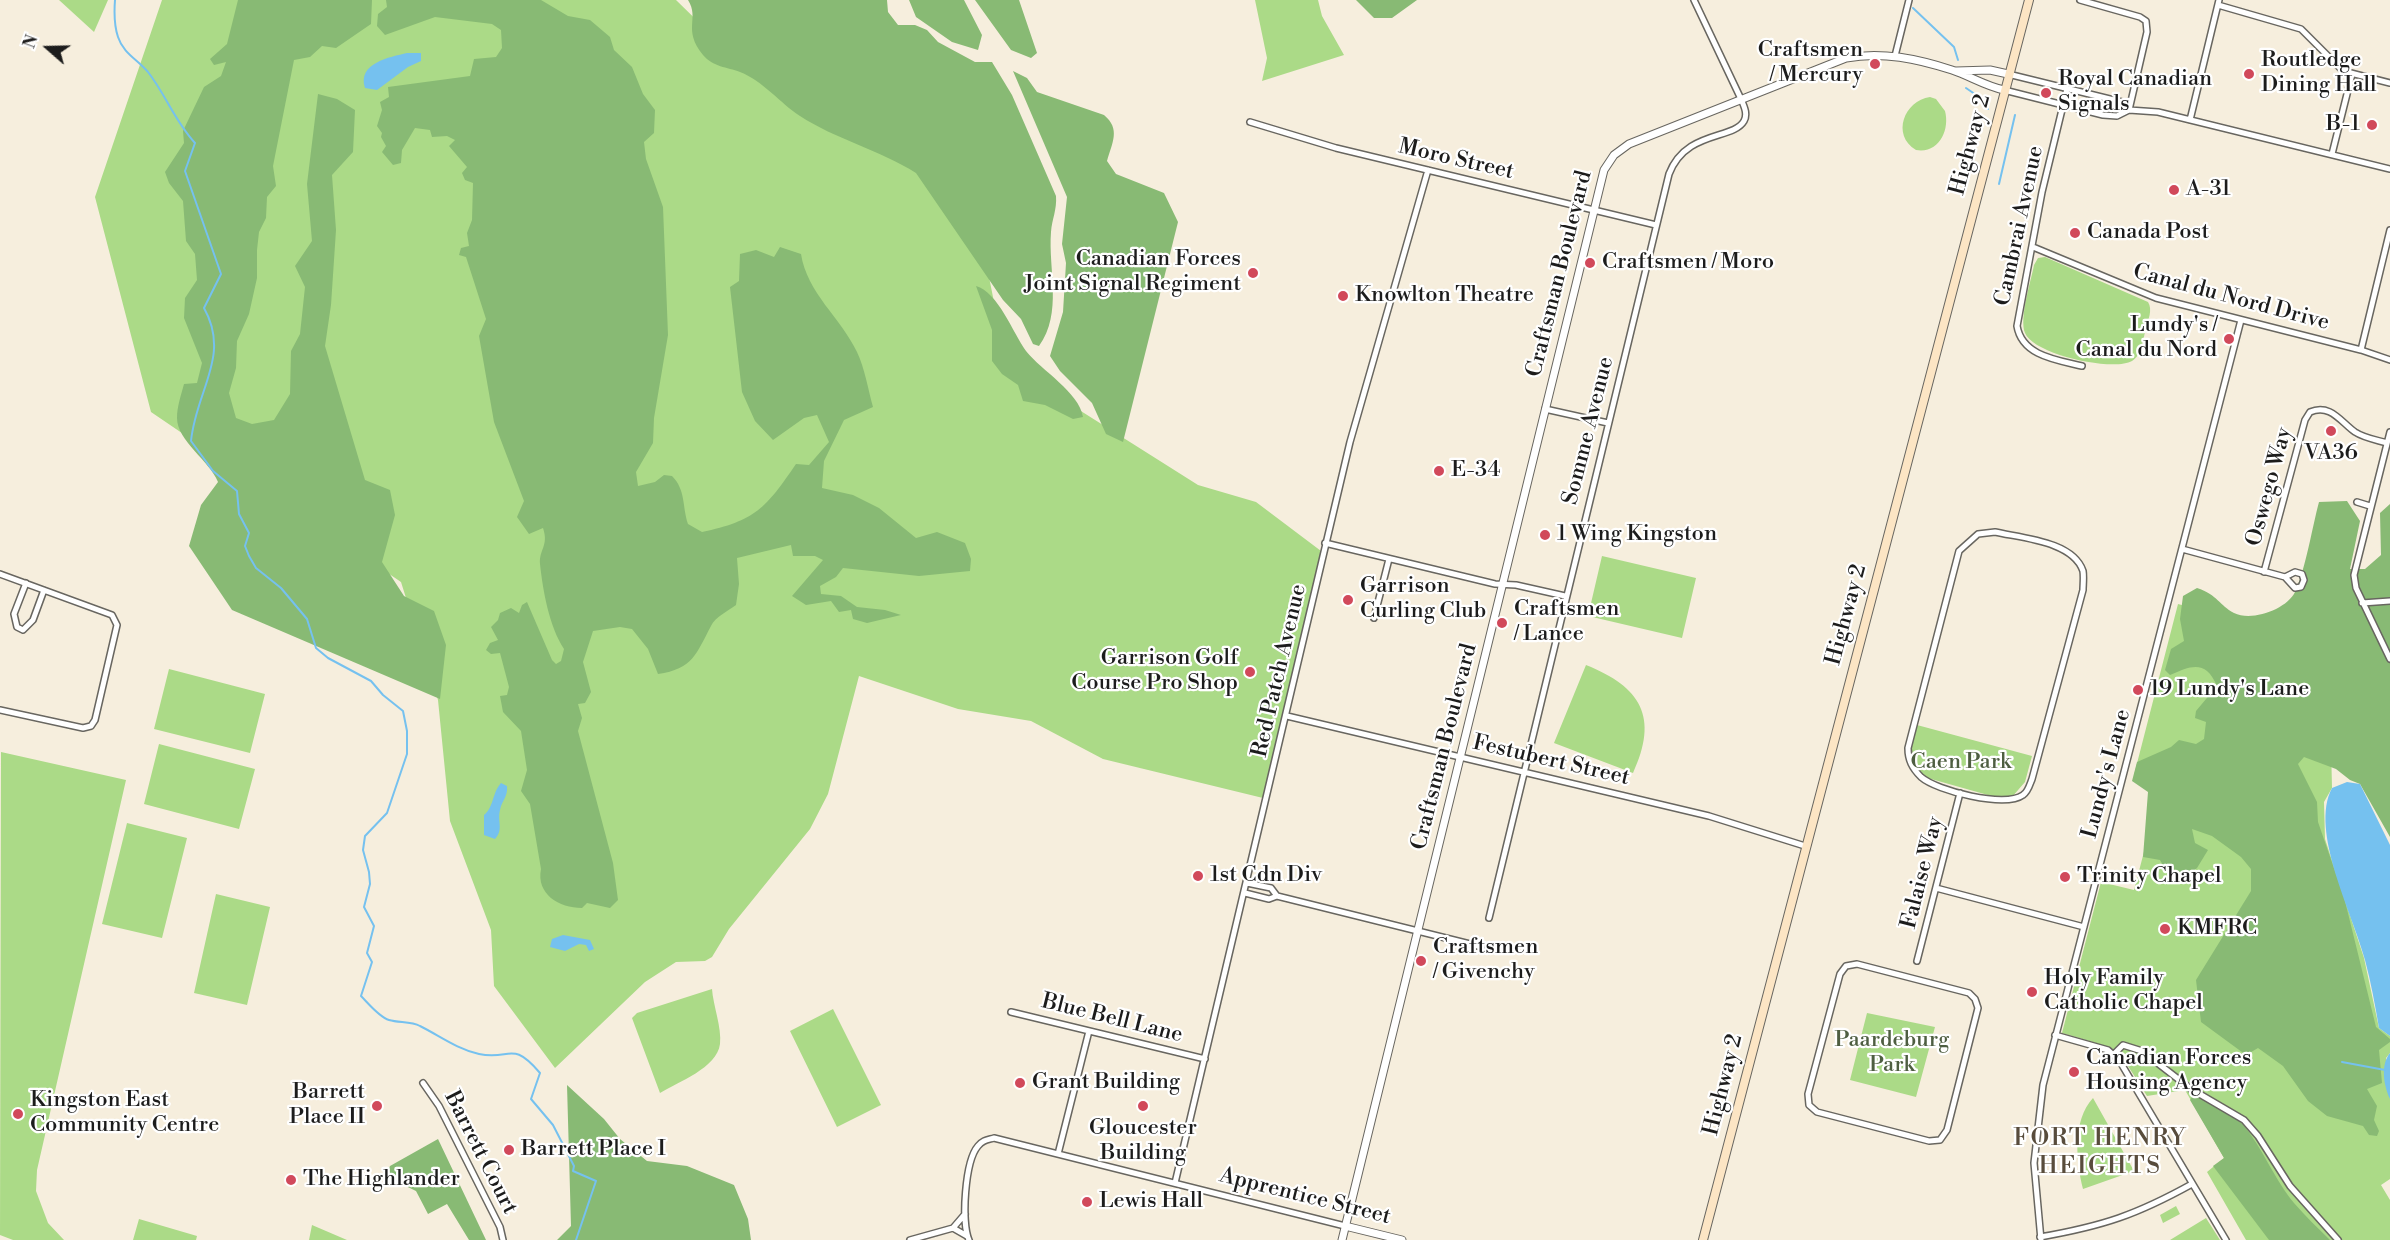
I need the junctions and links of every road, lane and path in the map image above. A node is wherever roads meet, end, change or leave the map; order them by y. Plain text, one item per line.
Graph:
1 (1694, 0) edge
2 (1910, 0) edge
3 (2029, 0) edge
4 (2080, 0) edge
5 (2218, 2) edge
6 (1894, 56) junction
7 (1953, 71) junction
8 (2008, 74) junction
9 (2352, 74) junction
10 (2390, 83) edge
11 (2067, 89) junction
12 (2004, 90) junction
13 (1741, 99) junction
14 (2063, 105) junction
15 (2129, 110) junction
16 (2190, 120) junction
17 (1250, 122) dead end
18 (2332, 154) junction
19 (2390, 169) edge
20 (1428, 170) junction
21 (1593, 209) junction
22 (1656, 225) junction
23 (2390, 230) edge
24 (2033, 247) junction
25 (2241, 320) junction
26 (2361, 350) junction
27 (2390, 360) edge
28 (2082, 366) dead end
29 (1545, 409) junction
30 (1608, 423) junction
31 (2390, 432) edge
32 (2387, 442) junction
33 (2357, 502) dead end
34 (2370, 506) junction
35 (1325, 543) junction
36 (2182, 549) junction
37 (1389, 559) junction
38 (2264, 572) junction
39 (0, 574) edge
40 (2284, 577) dead end
41 (26, 583) junction
42 (1503, 584) junction
43 (44, 590) junction
44 (1565, 596) junction
45 (2390, 602) edge
46 (2362, 603) junction
47 (1374, 618) dead end
48 (2390, 659) edge
49 (0, 713) edge
50 (1287, 716) junction
51 (1461, 757) junction
52 (1525, 771) junction
53 (1960, 793) junction
54 (1805, 846) junction
55 (1247, 883) junction
56 (1936, 888) junction
57 (1245, 893) junction
58 (1277, 896) junction
59 (1489, 918) dead end
60 (2084, 927) junction
61 (1418, 931) junction
62 (1482, 947) dead end
63 (1917, 962) dead end
64 (1927, 982) joint
65 (1011, 1012) dead end
66 (1089, 1031) junction
67 (2055, 1035) junction
68 (2113, 1054) junction
69 (1205, 1059) junction
70 (423, 1083) dead end
71 (1058, 1154) junction
72 (1175, 1183) junction
73 (2192, 1184) junction
74 (964, 1214) junction
75 (1346, 1226) junction
76 (953, 1228) junction
77 (968, 1238) edge
78 (2041, 1239) edge
79 (503, 1240) edge
80 (910, 1240) edge
81 (1342, 1240) edge
82 (1401, 1240) edge
83 (1703, 1240) edge
84 (2226, 1240) edge
85 (2338, 1240) edge

1 - 13 street
2 - 6 street
3 - 8 main road, Highway 2
4 - 15 street
5 - 9 street
5 - 16 street
6 - 7 street, Craftsman Boulevard
6 - 13 street, Craftsman Boulevard
7 - 8 street, Craftsman Boulevard
7 - 12 street, Craftsman Boulevard
8 - 11 street
8 - 12 main road, Highway 2
9 - 10 street
9 - 18 street
11 - 14 street, Cambrai Avenue
11 - 15 street
12 - 14 street
12 - 54 main road, Highway 2
13 - 21 street, Craftsman Boulevard
13 - 22 street, Somme Avenue
14 - 15 street
14 - 24 street, Cambrai Avenue
15 - 16 street
16 - 18 street
17 - 20 street, Moro Street
18 - 19 street
20 - 21 street, Moro Street
20 - 35 street, Red Patch Avenue
21 - 22 street, Moro Street
21 - 29 street, Craftsman Boulevard
22 - 30 street, Somme Avenue
23 - 26 street
24 - 25 street, Canal du Nord Drive
24 - 28 street, Cambrai Avenue
25 - 26 street, Canal du Nord Drive
25 - 36 street, Lundy's Lane
26 - 27 street, Canal du Nord Drive
29 - 30 street
29 - 42 street, Craftsman Boulevard
30 - 44 street, Somme Avenue
31 - 32 street
32 - 34 street
32 - 38 street, Oswego Way
33 - 34 street
34 - 46 street
35 - 37 street
35 - 50 street, Red Patch Avenue
36 - 38 street
36 - 60 street, Lundy's Lane
37 - 42 street
37 - 47 street
38 - 40 street
39 - 41 street
41 - 43 street
41 - 43 street
42 - 44 street
42 - 51 street, Craftsman Boulevard
43 - 49 street
44 - 52 street, Somme Avenue
45 - 46 street
46 - 48 street
50 - 51 street, Festubert Street
50 - 55 street, Red Patch Avenue
51 - 52 street, Festubert Street
51 - 61 street, Craftsman Boulevard
52 - 54 street, Festubert Street
52 - 59 street, Somme Avenue
53 - 53 street
53 - 56 street, Falaise Way
54 - 83 main road, Highway 2
55 - 57 street, Red Patch Avenue
55 - 58 street
56 - 60 street
56 - 63 street, Falaise Way
57 - 58 street
57 - 69 street, Red Patch Avenue
58 - 61 street
60 - 67 street, Lundy's Lane
61 - 62 street
61 - 75 street, Craftsman Boulevard
64 - 64 street
65 - 66 street, Blue Bell Lane
66 - 69 street, Blue Bell Lane
66 - 71 street
67 - 68 street
67 - 78 street, Lundy's Lane
68 - 73 street
68 - 85 street
69 - 72 street, Red Patch Avenue
70 - 79 street, Barrett Court
71 - 72 street, Apprentice Street
71 - 74 street, Apprentice Street
72 - 75 street, Apprentice Street
73 - 78 street
73 - 84 street
74 - 76 street
74 - 77 street, Apprentice Street
75 - 81 street, Craftsman Boulevard
75 - 82 street, Apprentice Street
76 - 77 street
76 - 80 street

